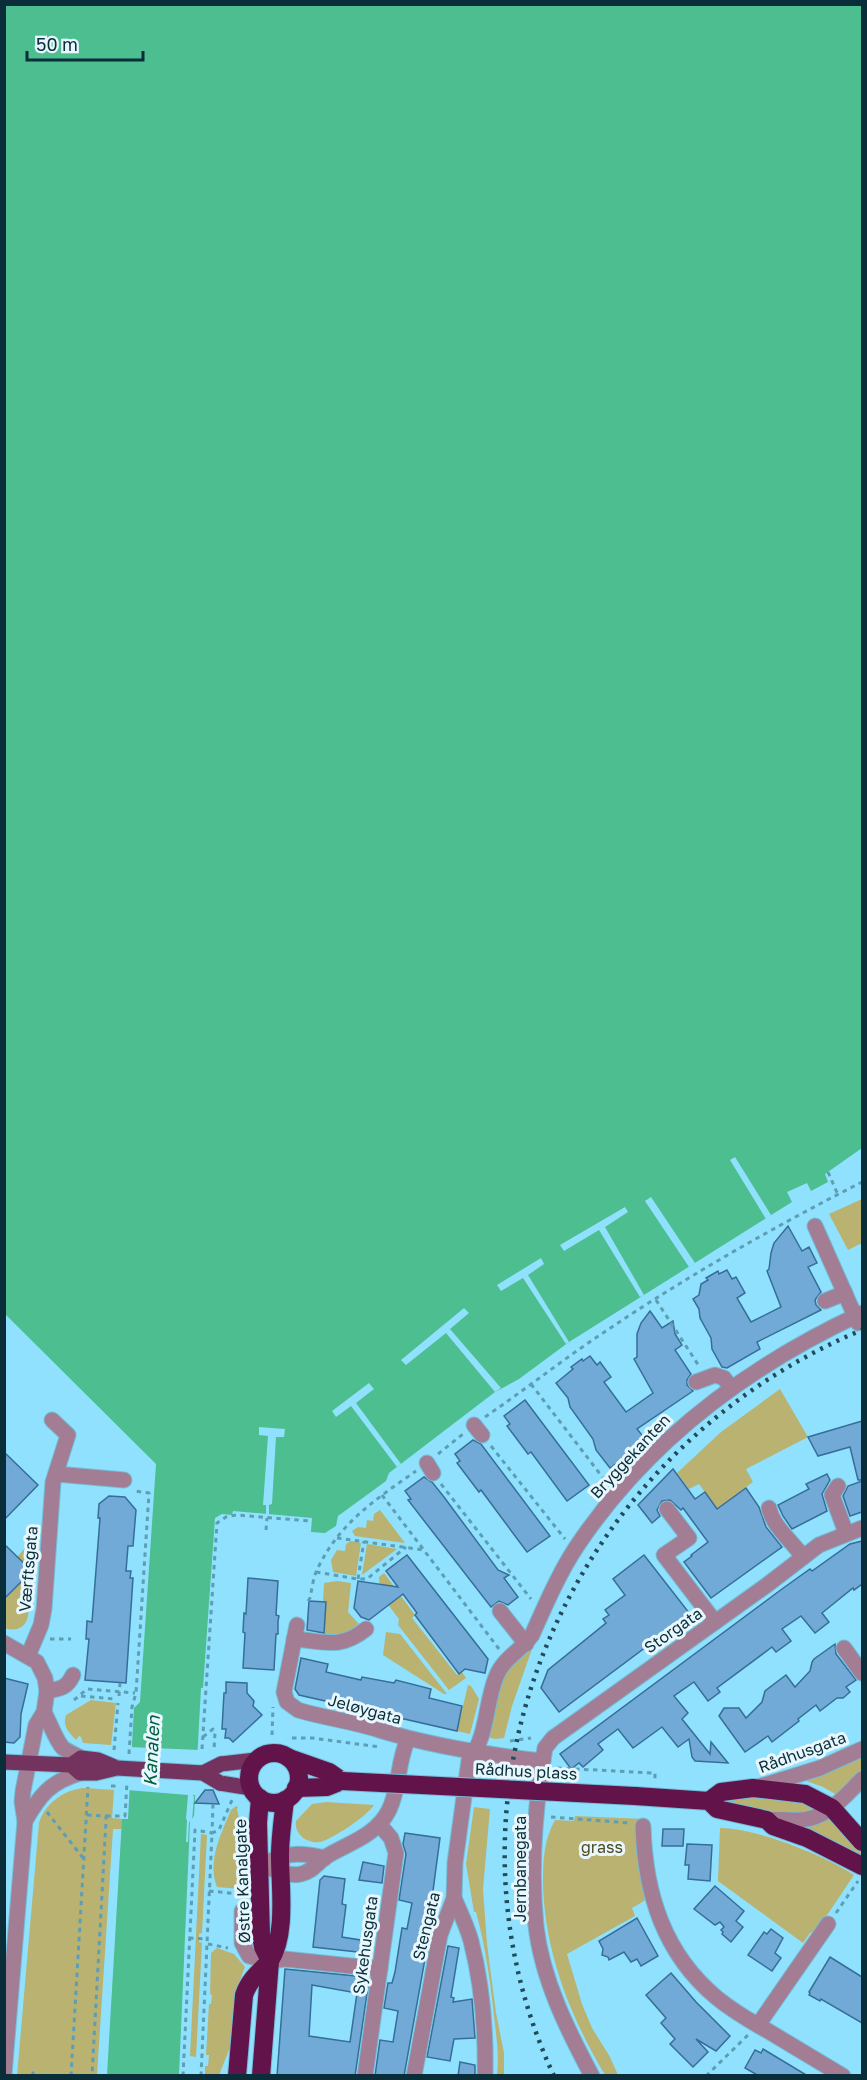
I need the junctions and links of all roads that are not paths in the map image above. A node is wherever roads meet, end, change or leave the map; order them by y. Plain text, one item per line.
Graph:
1 (815, 1226) dead end
2 (845, 1293) junction
3 (825, 1301) dead end
4 (859, 1318) edge
5 (702, 1380) road end
6 (731, 1388) junction
7 (52, 1420) dead end
8 (54, 1478) junction
9 (124, 1480) road end
10 (838, 1486) dead end
11 (769, 1508) dead end
12 (667, 1509) dead end
13 (862, 1528) edge
14 (846, 1533) junction
15 (803, 1557) junction
16 (500, 1611) dead end
17 (715, 1622) junction
18 (366, 1629) dead end
19 (5, 1644) edge
20 (526, 1644) junction
21 (844, 1648) dead end
22 (28, 1656) junction
23 (862, 1673) edge
24 (73, 1675) dead end
25 (47, 1691) junction
26 (44, 1712) junction
27 (408, 1739) junction
28 (862, 1749) edge
29 (476, 1751) junction
30 (289, 1758) junction
31 (256, 1760) junction
32 (4, 1762) edge
33 (30, 1764) junction
34 (549, 1765) junction
35 (84, 1766) junction
36 (202, 1773) junction
37 (862, 1779) edge
38 (332, 1780) junction
39 (753, 1788) junction
40 (256, 1793) junction
41 (291, 1794) junction
42 (709, 1801) junction
43 (832, 1808) junction
44 (767, 1820) junction
45 (25, 1821) junction
46 (379, 1824) junction
47 (643, 1826) road end
48 (862, 1842) edge
49 (325, 1858) junction
50 (261, 1865) junction
51 (281, 1865) junction
52 (862, 1866) edge
53 (454, 1898) junction
54 (242, 1911) road end
55 (828, 1924) road end
56 (10, 1927) edge
57 (270, 1961) junction
58 (380, 1969) junction
59 (758, 2025) junction
60 (4, 2075) edge
61 (237, 2076) edge
62 (261, 2076) edge
63 (365, 2076) edge
64 (414, 2076) edge
65 (485, 2076) edge
66 (592, 2076) edge
67 (843, 2076) edge

1 - 2 street
2 - 3 street
2 - 4 street
4 - 6 street, Bryggekanten
5 - 6 street
6 - 20 street, Bryggekanten
7 - 8 street, Værftsgata
8 - 9 street
8 - 22 street, Værftsgata
10 - 14 street
11 - 15 street
12 - 17 street
13 - 14 street, Storgata
14 - 15 street, Storgata
15 - 17 street, Storgata
16 - 20 street
17 - 34 street, Storgata
18 - 27 street, Jeløygata
19 - 22 street
20 - 29 street, Bryggekanten
21 - 23 street
22 - 25 street
24 - 25 street
25 - 26 street
26 - 33 street
26 - 35 street
27 - 29 street, Jeløygata
27 - 46 street
28 - 39 street, Rådhusgata
29 - 34 street, Jeløygata
29 - 53 street, Stengata
30 - 31 highway
30 - 38 highway, Rådhus plass
30 - 41 highway
31 - 36 main road, bridge
31 - 40 highway
32 - 33 main road
33 - 35 main road
33 - 45 street
34 - 66 street, Jernbanegata
35 - 36 main road, bridge
35 - 45 street
36 - 40 main road, bridge
37 - 43 street
38 - 41 highway, Rådhus plass
38 - 42 highway, Rådhus plass, bridge
39 - 42 highway, Rådhus plass
39 - 43 highway, Rådhus plass
40 - 41 highway
40 - 50 highway, Østre Kanalgate
41 - 51 highway, Østre Kanalgate
42 - 44 highway, Rådhus plass
43 - 44 street
43 - 48 highway, Rådhus plass
44 - 52 highway, Rådhus plass
45 - 56 street
46 - 49 street
46 - 58 street, Sykehusgata
47 - 59 street
49 - 51 street
49 - 51 street
50 - 51 street
50 - 57 highway, Østre Kanalgate
51 - 57 highway, Østre Kanalgate
53 - 64 street, Stengata
53 - 65 street
54 - 57 street
55 - 59 street
56 - 60 street
57 - 58 street
57 - 61 highway
57 - 62 highway, Østre Kanalgate
58 - 63 street, Sykehusgata
59 - 67 street

